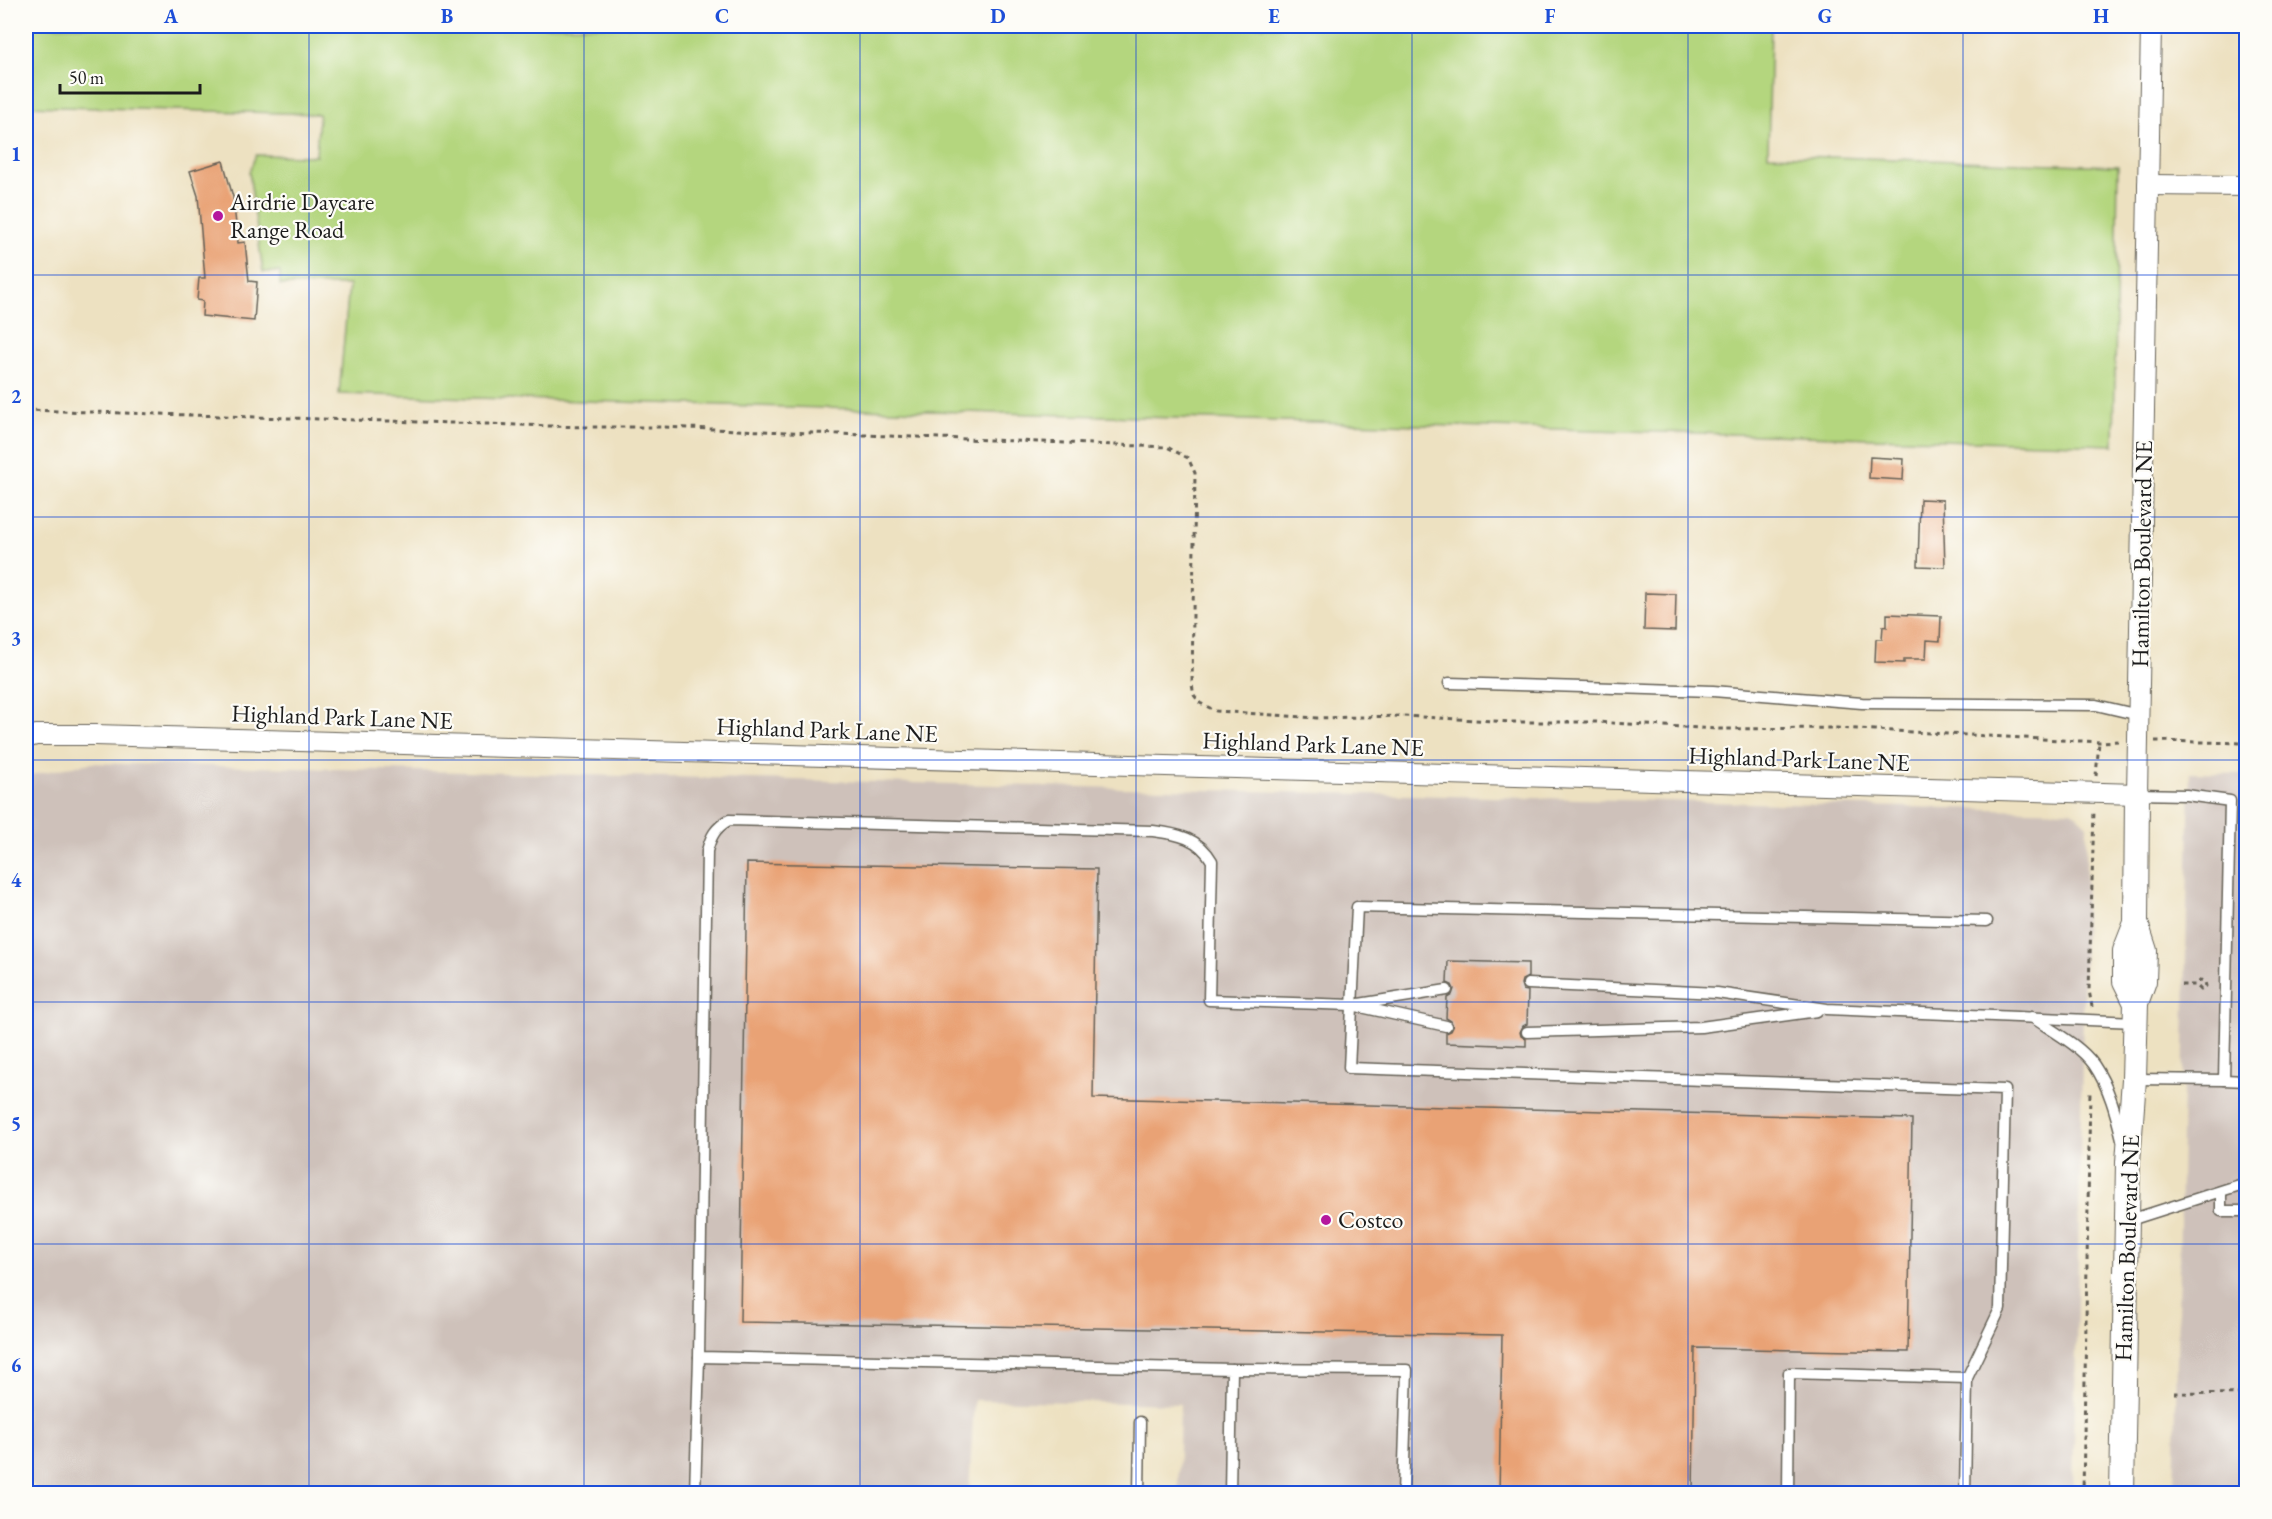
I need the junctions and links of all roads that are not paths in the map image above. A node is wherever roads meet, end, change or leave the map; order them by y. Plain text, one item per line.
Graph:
1 (2151, 26) edge
2 (2148, 185) junction
3 (2247, 186) edge
4 (1449, 683) dead end
5 (2139, 715) junction
6 (26, 738) edge
7 (2137, 794) junction
8 (1987, 921) dead end
9 (1528, 984) dead end
10 (1447, 990) dead end
11 (1352, 1005) junction
12 (1827, 1010) junction
13 (2135, 1012) junction
14 (2031, 1017) junction
15 (1446, 1026) dead end
16 (1527, 1032) dead end
17 (2134, 1079) junction
18 (2224, 1080) junction
19 (2247, 1081) edge
20 (2128, 1161) junction
21 (2247, 1183) edge
22 (2221, 1192) junction
23 (2247, 1211) edge
24 (2127, 1221) junction
25 (699, 1357) junction
26 (1233, 1369) junction
27 (1967, 1378) junction
28 (1140, 1422) dead end
29 (696, 1494) edge
30 (1139, 1494) edge
31 (1230, 1494) edge
32 (1403, 1494) edge
33 (1788, 1494) edge
34 (1965, 1494) edge
35 (2122, 1494) edge

1 - 2 street, Hamilton Boulevard NE
2 - 3 street
2 - 5 street, Hamilton Boulevard NE
4 - 5 lane
5 - 7 street, Hamilton Boulevard NE
6 - 7 street, Highland Park Lane NE
7 - 13 street, Hamilton Boulevard NE
7 - 18 lane, Highland Park Lane NE
8 - 11 lane
9 - 12 lane
10 - 11 lane
11 - 15 lane
11 - 25 lane
11 - 27 lane
12 - 14 lane
12 - 16 lane
13 - 14 lane
13 - 17 street, Hamilton Boulevard NE
14 - 20 lane
17 - 18 lane
17 - 20 street, Hamilton Boulevard NE
18 - 19 lane
20 - 24 street, Hamilton Boulevard NE
21 - 22 lane
22 - 23 lane
22 - 24 lane
24 - 35 street, Hamilton Boulevard NE
25 - 26 lane
25 - 29 lane
26 - 31 lane
26 - 32 lane
27 - 33 lane
27 - 34 lane
28 - 30 lane

